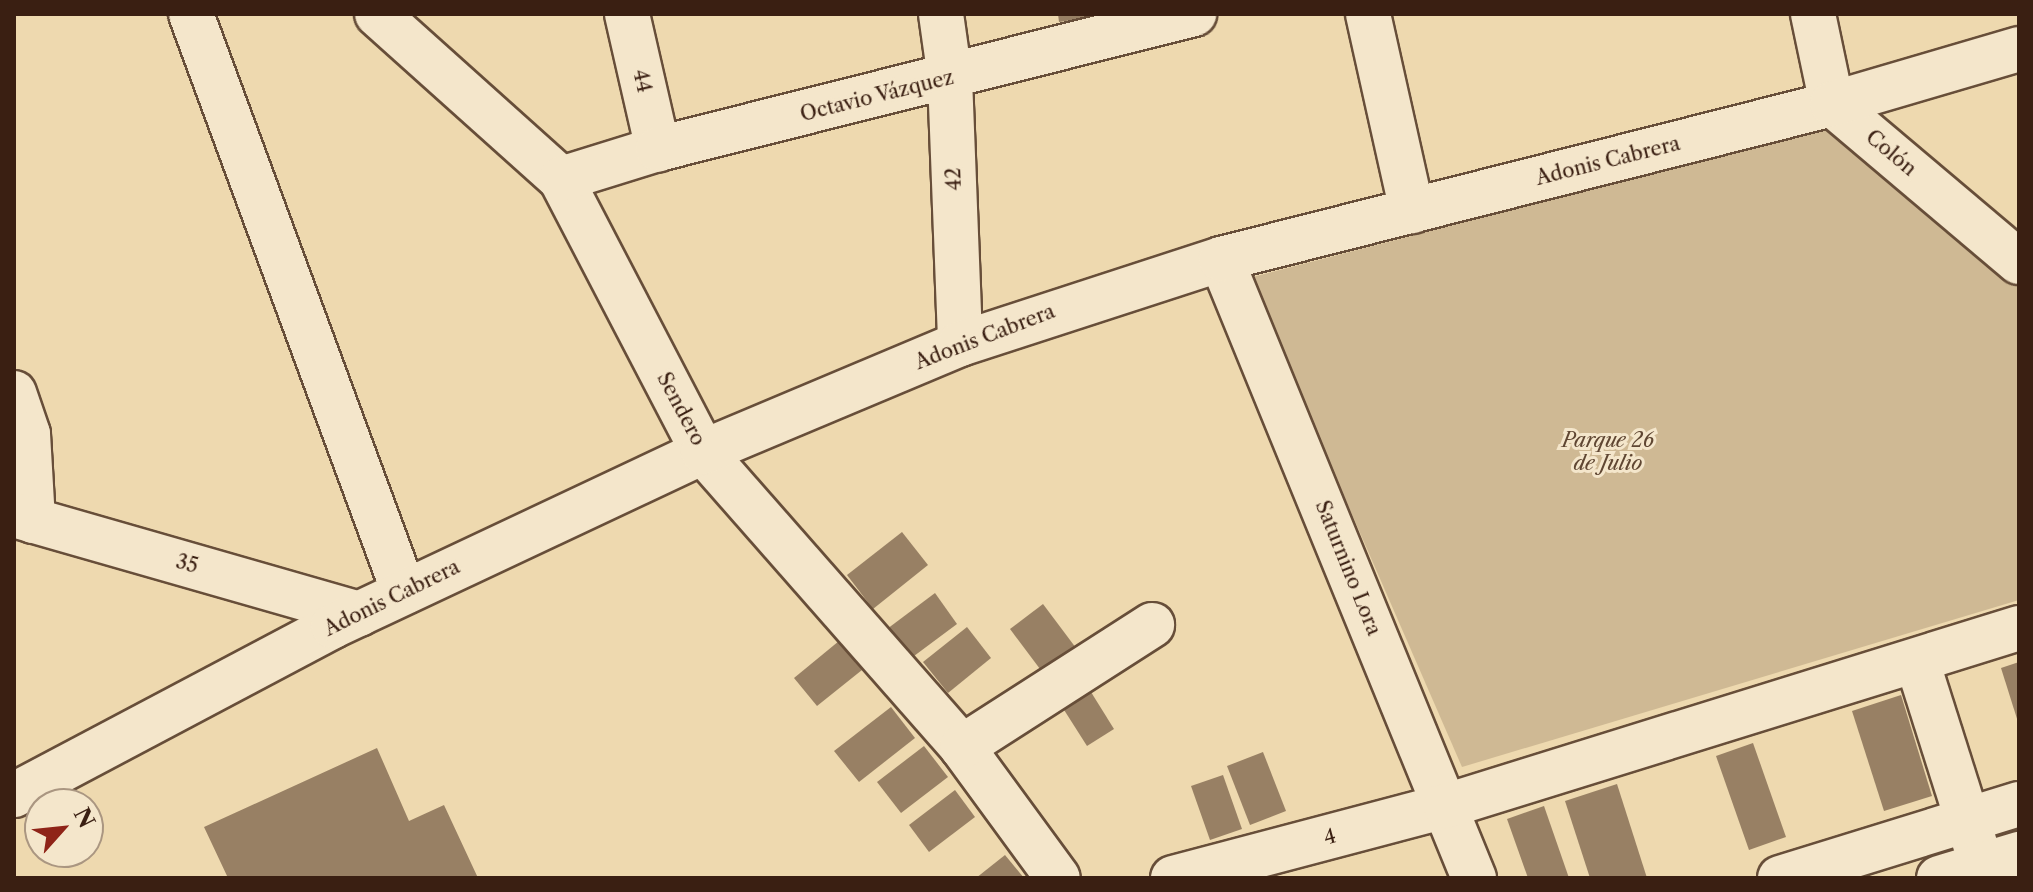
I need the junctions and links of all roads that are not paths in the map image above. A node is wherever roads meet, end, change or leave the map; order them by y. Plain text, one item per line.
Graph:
1 (191, 14) edge
2 (377, 14) edge
3 (627, 14) edge
4 (941, 14) edge
5 (1194, 14) edge
6 (1368, 14) edge
7 (1813, 14) edge
8 (2019, 49) edge
9 (950, 78) junction
10 (1832, 104) junction
11 (658, 149) junction
12 (561, 179) junction
13 (1412, 211) junction
14 (1221, 259) junction
15 (2019, 262) edge
16 (960, 344) junction
17 (14, 393) edge
18 (703, 452) junction
19 (24, 518) edge
20 (404, 592) junction
21 (359, 614) junction
22 (1152, 625) dead end
23 (2019, 628) edge
24 (1917, 661) junction
25 (962, 747) junction
26 (14, 795) edge
27 (2019, 804) edge
28 (1446, 806) junction
29 (1967, 820) junction
30 (1995, 866) edge
31 (1058, 878) edge
32 (1173, 878) edge
33 (1474, 878) edge
34 (1780, 878) edge
35 (1939, 878) edge

1 - 20 street
2 - 12 street, Sendero
3 - 11 street, 44
4 - 9 street, 42
5 - 9 street, Octavio Vázquez
6 - 13 street
7 - 10 street
8 - 10 street, Adonis Cabrera
9 - 11 street, Octavio Vázquez
9 - 16 street, 42
10 - 13 street, Adonis Cabrera
10 - 15 street, Colón
11 - 12 street, Octavio Vázquez
12 - 18 street, Sendero
13 - 14 street, Adonis Cabrera
14 - 16 street, Adonis Cabrera
14 - 28 street, Saturnino Lora
16 - 18 street, Adonis Cabrera
17 - 19 street
18 - 20 street, Adonis Cabrera
18 - 25 street, Sendero
19 - 21 street, 35
20 - 21 street, Adonis Cabrera
21 - 26 street, Adonis Cabrera
22 - 25 street
23 - 24 street, 4
24 - 28 street, 4
24 - 29 street
25 - 31 street, Sendero
27 - 29 street
28 - 32 street, 4
28 - 33 street, Saturnino Lora
29 - 30 street
29 - 34 street
30 - 35 street

